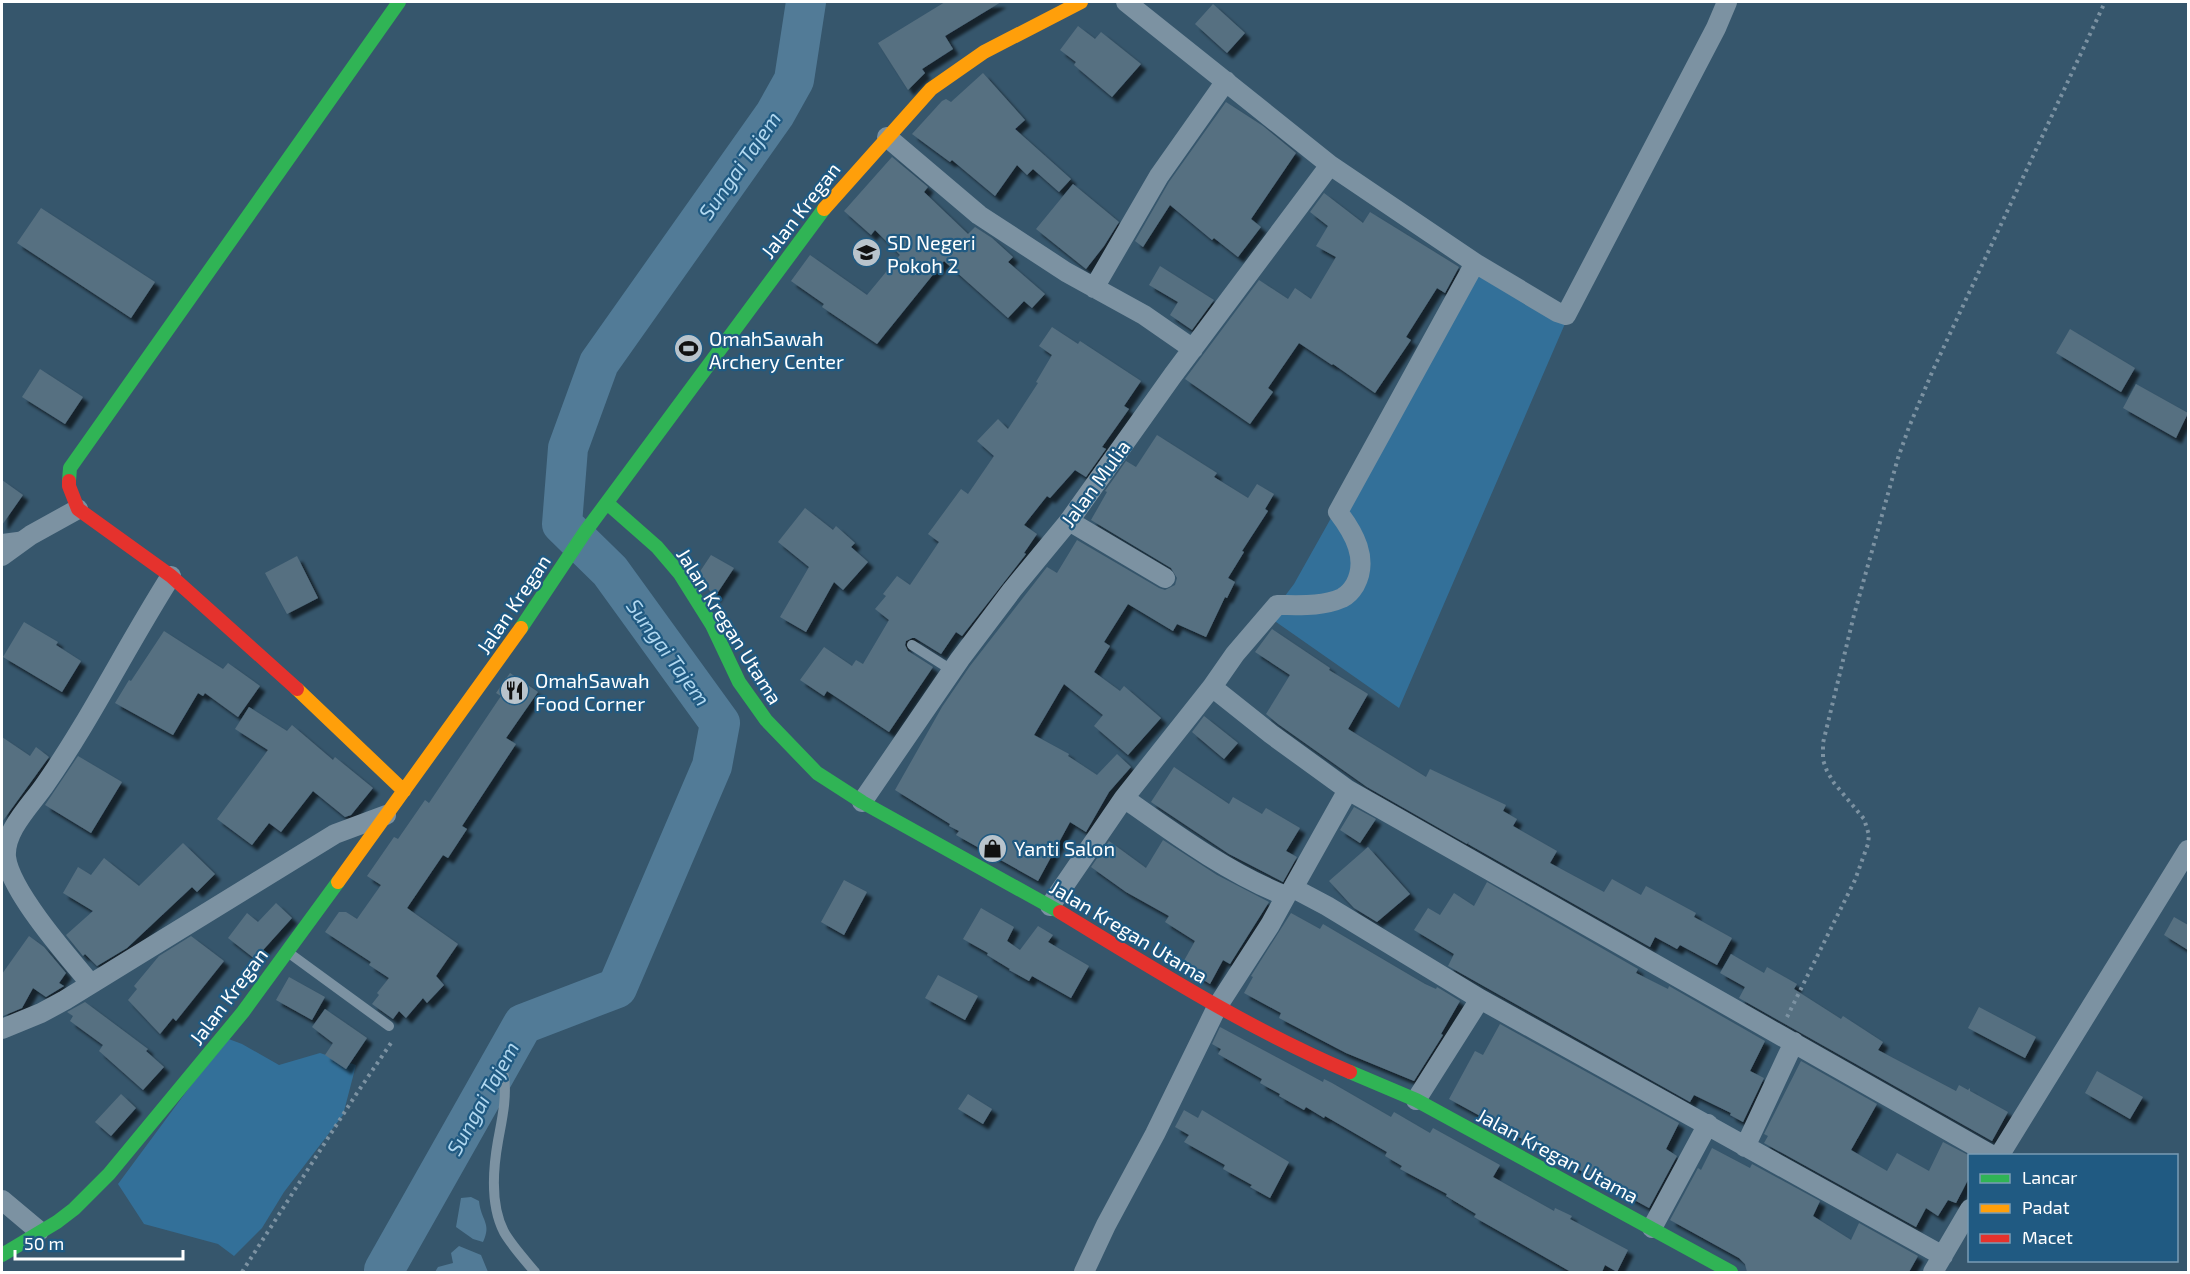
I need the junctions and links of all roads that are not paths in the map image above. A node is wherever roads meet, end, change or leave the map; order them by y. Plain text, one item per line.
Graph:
1 (399, 2) edge
2 (1081, 2) edge
3 (1126, 2) edge
4 (1727, 2) edge
5 (1226, 81) junction
6 (887, 137) junction
7 (1330, 165) junction
8 (1475, 263) junction
9 (1094, 288) junction
10 (1193, 350) junction
11 (607, 503) junction
12 (78, 509) junction
13 (1069, 521) junction
14 (30, 535) junction
15 (2, 539) edge
16 (2, 556) edge
17 (171, 576) junction
18 (1165, 578) dead end
19 (912, 645) dead end
20 (953, 671) junction
21 (1212, 687) junction
22 (1348, 790) junction
23 (404, 791) junction
24 (1124, 798) junction
25 (862, 802) junction
26 (388, 814) junction
27 (2188, 850) edge
28 (7, 875) edge
29 (1050, 906) junction
30 (287, 951) junction
31 (91, 984) junction
32 (1480, 999) junction
33 (1217, 1007) junction
34 (388, 1026) road end
35 (2, 1029) edge
36 (1787, 1037) junction
37 (504, 1076) dead end
38 (1416, 1101) junction
39 (1708, 1125) junction
40 (1745, 1147) junction
41 (1991, 1154) edge
42 (2001, 1154) edge
43 (2, 1200) edge
44 (1968, 1212) edge
45 (1652, 1228) junction
46 (39, 1231) junction
47 (2, 1256) edge
48 (1938, 1264) edge
49 (535, 1272) edge
50 (1084, 1272) edge
51 (1731, 1272) edge

1 - 12 street
2 - 6 street, Jalan Kregan
3 - 5 street
4 - 8 street
5 - 7 street
5 - 9 street
6 - 9 street
6 - 11 street, Jalan Kregan
7 - 8 street
7 - 10 street, Jalan Mulia
8 - 21 street
9 - 10 street
10 - 13 street, Jalan Mulia
11 - 23 street, Jalan Kregan
11 - 25 street, Jalan Kregan Utama
12 - 14 street
12 - 17 street
13 - 18 street
13 - 20 street, Jalan Mulia
14 - 15 lane
14 - 16 street
17 - 23 street
17 - 28 street
19 - 20 lane
20 - 25 street, Jalan Mulia
21 - 22 street
21 - 24 street
22 - 32 street
22 - 36 street
23 - 26 street, Jalan Kregan
24 - 29 street
24 - 33 street
25 - 29 street, Jalan Kregan Utama
26 - 30 street, Jalan Kregan
26 - 31 street
27 - 42 street
28 - 31 street
29 - 33 street, Jalan Kregan Utama
30 - 34 lane
30 - 46 street, Jalan Kregan
31 - 35 street
32 - 38 street
32 - 39 street
33 - 38 street, Jalan Kregan Utama
33 - 50 street
36 - 40 street
36 - 41 street
37 - 49 lane
38 - 45 street, Jalan Kregan Utama
39 - 40 street
39 - 45 street
40 - 48 street
43 - 46 street
44 - 48 street
45 - 51 street, Jalan Kregan Utama
46 - 47 street, Jalan Kregan

